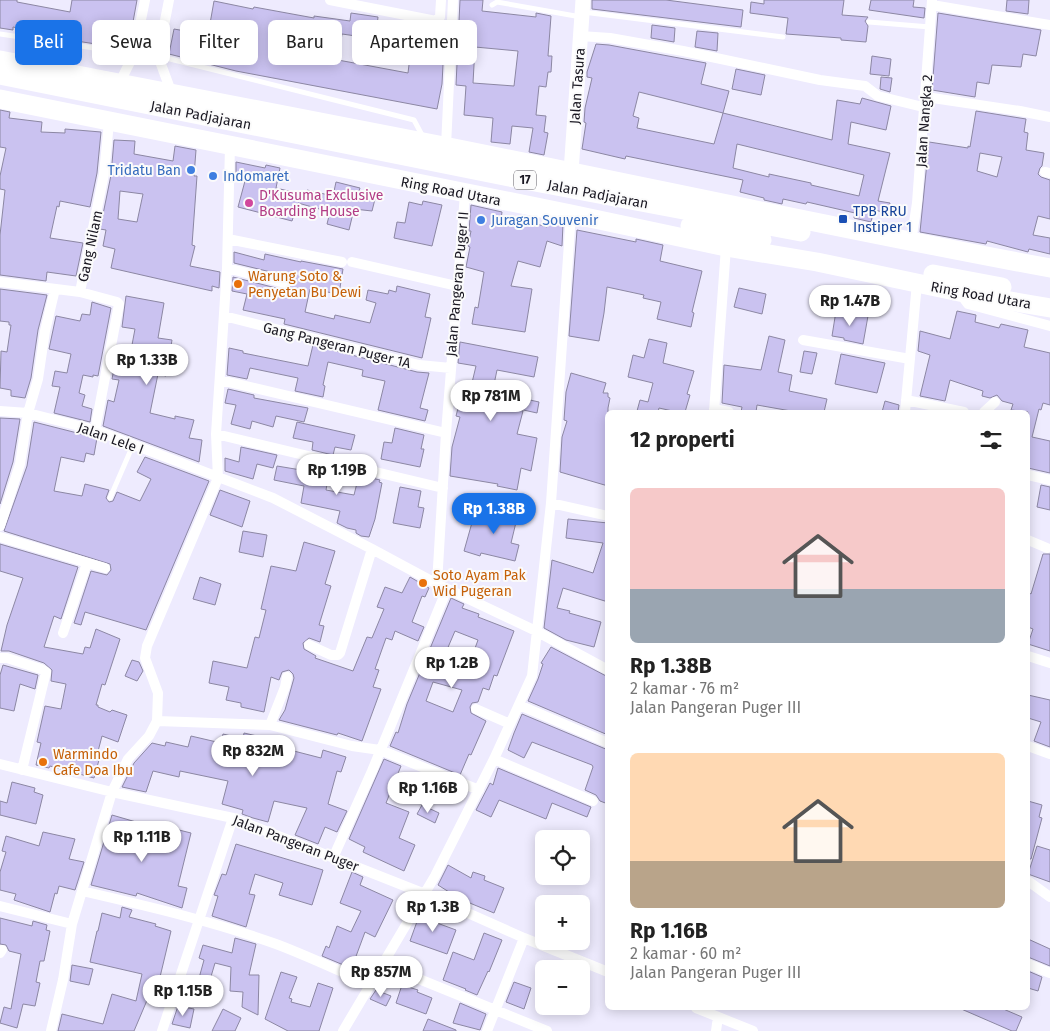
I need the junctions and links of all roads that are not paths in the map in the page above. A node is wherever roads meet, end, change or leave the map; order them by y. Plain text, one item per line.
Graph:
1 (145, 0) edge
2 (169, 0) edge
3 (330, 0) edge
4 (442, 0) edge
5 (453, 0) edge
6 (932, 2) edge
7 (492, 5) dead end
8 (582, 9) edge
9 (141, 20) edge
10 (165, 20) edge
11 (870, 22) dead end
12 (1050, 25) edge
13 (930, 27) junction
14 (0, 34) edge
15 (580, 36) junction
16 (783, 37) dead end
17 (92, 48) edge
18 (170, 59) edge
19 (0, 60) edge
20 (128, 65) edge
21 (161, 65) edge
22 (0, 75) edge
23 (62, 80) junction
24 (119, 84) junction
25 (0, 92) edge
26 (172, 94) junction
27 (0, 99) edge
28 (22, 100) junction
29 (925, 102) junction
30 (1050, 117) edge
31 (109, 122) junction
32 (425, 142) junction
33 (230, 146) junction
34 (446, 146) junction
35 (510, 168) junction
36 (571, 172) junction
37 (465, 194) junction
38 (571, 214) junction
39 (228, 239) junction
40 (911, 242) junction
41 (726, 247) junction
42 (818, 257) junction
43 (227, 268) junction
44 (1050, 268) edge
45 (1050, 280) edge
46 (0, 282) edge
47 (285, 283) dead end
48 (917, 283) junction
49 (457, 286) junction
50 (55, 289) junction
51 (80, 292) junction
52 (964, 293) junction
53 (1050, 296) edge
54 (1050, 308) edge
55 (224, 316) junction
56 (1050, 326) edge
57 (803, 340) dead end
58 (910, 359) junction
59 (451, 368) junction
60 (220, 380) junction
61 (906, 400) junction
62 (995, 402) dead end
63 (714, 410) edge
64 (904, 410) edge
65 (954, 410) edge
66 (986, 410) edge
67 (0, 411) edge
68 (28, 413) junction
69 (95, 430) junction
70 (446, 433) junction
71 (216, 434) junction
72 (133, 446) junction
73 (1030, 475) edge
74 (218, 478) junction
75 (1050, 480) edge
76 (443, 488) junction
77 (110, 498) dead end
78 (551, 503) junction
79 (605, 515) edge
80 (0, 526) edge
81 (0, 537) edge
82 (1030, 541) edge
83 (1047, 548) dead end
84 (372, 549) junction
85 (87, 563) junction
86 (106, 568) dead end
87 (437, 584) junction
88 (448, 589) junction
89 (536, 631) junction
90 (63, 633) dead end
91 (309, 645) dead end
92 (1030, 657) edge
93 (0, 658) edge
94 (1050, 663) edge
95 (605, 668) edge
96 (287, 677) dead end
97 (519, 705) junction
98 (476, 709) dead end
99 (158, 720) junction
100 (510, 724) junction
101 (270, 725) junction
102 (605, 742) edge
103 (1030, 747) edge
104 (380, 750) junction
105 (1050, 754) edge
106 (494, 759) junction
107 (1, 767) edge
108 (22, 770) junction
109 (479, 790) junction
110 (112, 792) junction
111 (593, 801) dead end
112 (232, 818) junction
113 (333, 858) junction
114 (1030, 882) edge
115 (82, 891) junction
116 (425, 894) junction
117 (1050, 897) edge
118 (0, 906) edge
119 (199, 920) junction
120 (72, 924) junction
121 (524, 938) junction
122 (382, 964) junction
123 (1030, 965) edge
124 (605, 971) edge
125 (1050, 973) edge
126 (370, 984) junction
127 (496, 1010) junction
128 (701, 1010) edge
129 (718, 1017) junction
130 (51, 1031) edge
131 (162, 1031) edge
132 (343, 1031) edge
133 (487, 1031) edge
134 (547, 1031) edge
135 (716, 1031) edge
136 (753, 1031) edge

1 - 9 street
2 - 10 street
3 - 4 street
5 - 34 street
6 - 12 street
6 - 13 street, Jalan Nangka 2
7 - 8 lane
8 - 15 street, Jalan Tasura
8 - 16 lane
11 - 13 lane
13 - 29 street, Jalan Nangka 2
14 - 17 lane
15 - 29 street
15 - 36 street, Jalan Tasura
18 - 32 lane
19 - 23 highway
20 - 24 street
21 - 26 street
22 - 23 highway, Jalan Padjajaran / 17
23 - 24 highway
23 - 35 highway, Jalan Padjajaran / 17
24 - 26 highway
25 - 28 highway, Jalan Padjajaran / 17
26 - 32 highway
27 - 28 highway, Ring Road Utara
28 - 31 highway, Ring Road Utara
28 - 42 highway, Jalan Padjajaran / 17
29 - 30 street
29 - 40 street, Jalan Nangka 2
31 - 33 highway, Ring Road Utara
31 - 51 street, Gang Nilam
32 - 34 highway
33 - 37 highway, Ring Road Utara
33 - 39 street
34 - 35 highway
35 - 36 highway
35 - 45 highway, Jalan Padjajaran / 17
36 - 40 highway
37 - 38 highway, Ring Road Utara
37 - 49 street, Jalan Pangeran Puger II
38 - 41 highway, Ring Road Utara
38 - 78 street
39 - 43 street
39 - 49 street
40 - 44 highway
41 - 42 highway, Ring Road Utara
41 - 63 street
42 - 48 highway, Ring Road Utara
42 - 53 highway, Jalan Padjajaran / 17
43 - 47 street
43 - 55 street
46 - 50 street
48 - 52 highway, Ring Road Utara
48 - 58 street
49 - 59 street, Jalan Pangeran Puger II
50 - 51 street
50 - 68 street
51 - 69 street, Gang Nilam
52 - 54 highway, Ring Road Utara
52 - 56 street
55 - 59 street, Gang Pangeran Puger 1A
55 - 60 street
57 - 58 street
58 - 61 street
59 - 70 street, Jalan Pangeran Puger II
60 - 70 street
60 - 71 street
61 - 64 street
61 - 65 street
62 - 66 street
67 - 68 street, Jalan Lele I
68 - 69 street, Jalan Lele I
68 - 80 street
69 - 72 street, Jalan Lele I
70 - 76 street, Jalan Pangeran Puger II
71 - 74 street
71 - 76 street
72 - 74 street, Jalan Lele I
72 - 77 lane
73 - 75 street
74 - 84 street, Jalan Lele I
74 - 99 street
76 - 87 street, Jalan Pangeran Puger II
78 - 79 street
78 - 89 street
81 - 85 street
82 - 83 street
84 - 87 street, Jalan Lele I
84 - 91 street
85 - 86 street
85 - 90 street
87 - 88 street, Jalan Lele I
88 - 89 street, Jalan Lele I
88 - 104 street
89 - 95 street, Jalan Lele I
89 - 97 street
92 - 94 street
93 - 108 street
96 - 101 street
97 - 100 street
97 - 102 street
98 - 100 street
99 - 101 street
99 - 110 street
100 - 106 street
101 - 104 street
103 - 105 street
104 - 109 street
104 - 113 street
106 - 109 street
106 - 111 street
107 - 108 street, Jalan Pangeran Puger
108 - 110 street, Jalan Pangeran Puger
109 - 116 street
110 - 112 street, Jalan Pangeran Puger
110 - 115 street
112 - 113 street, Jalan Pangeran Puger
112 - 119 street
113 - 116 street, Jalan Pangeran Puger
114 - 117 street
115 - 119 street
115 - 120 street
116 - 121 street, Jalan Pangeran Puger
116 - 122 street
118 - 120 street
119 - 126 street
119 - 131 street
120 - 130 street
121 - 124 street, Jalan Pangeran Puger
121 - 127 street
122 - 126 street
122 - 127 street
123 - 125 street
126 - 132 street
127 - 133 street
127 - 134 street
128 - 129 street
129 - 135 street
129 - 136 street

